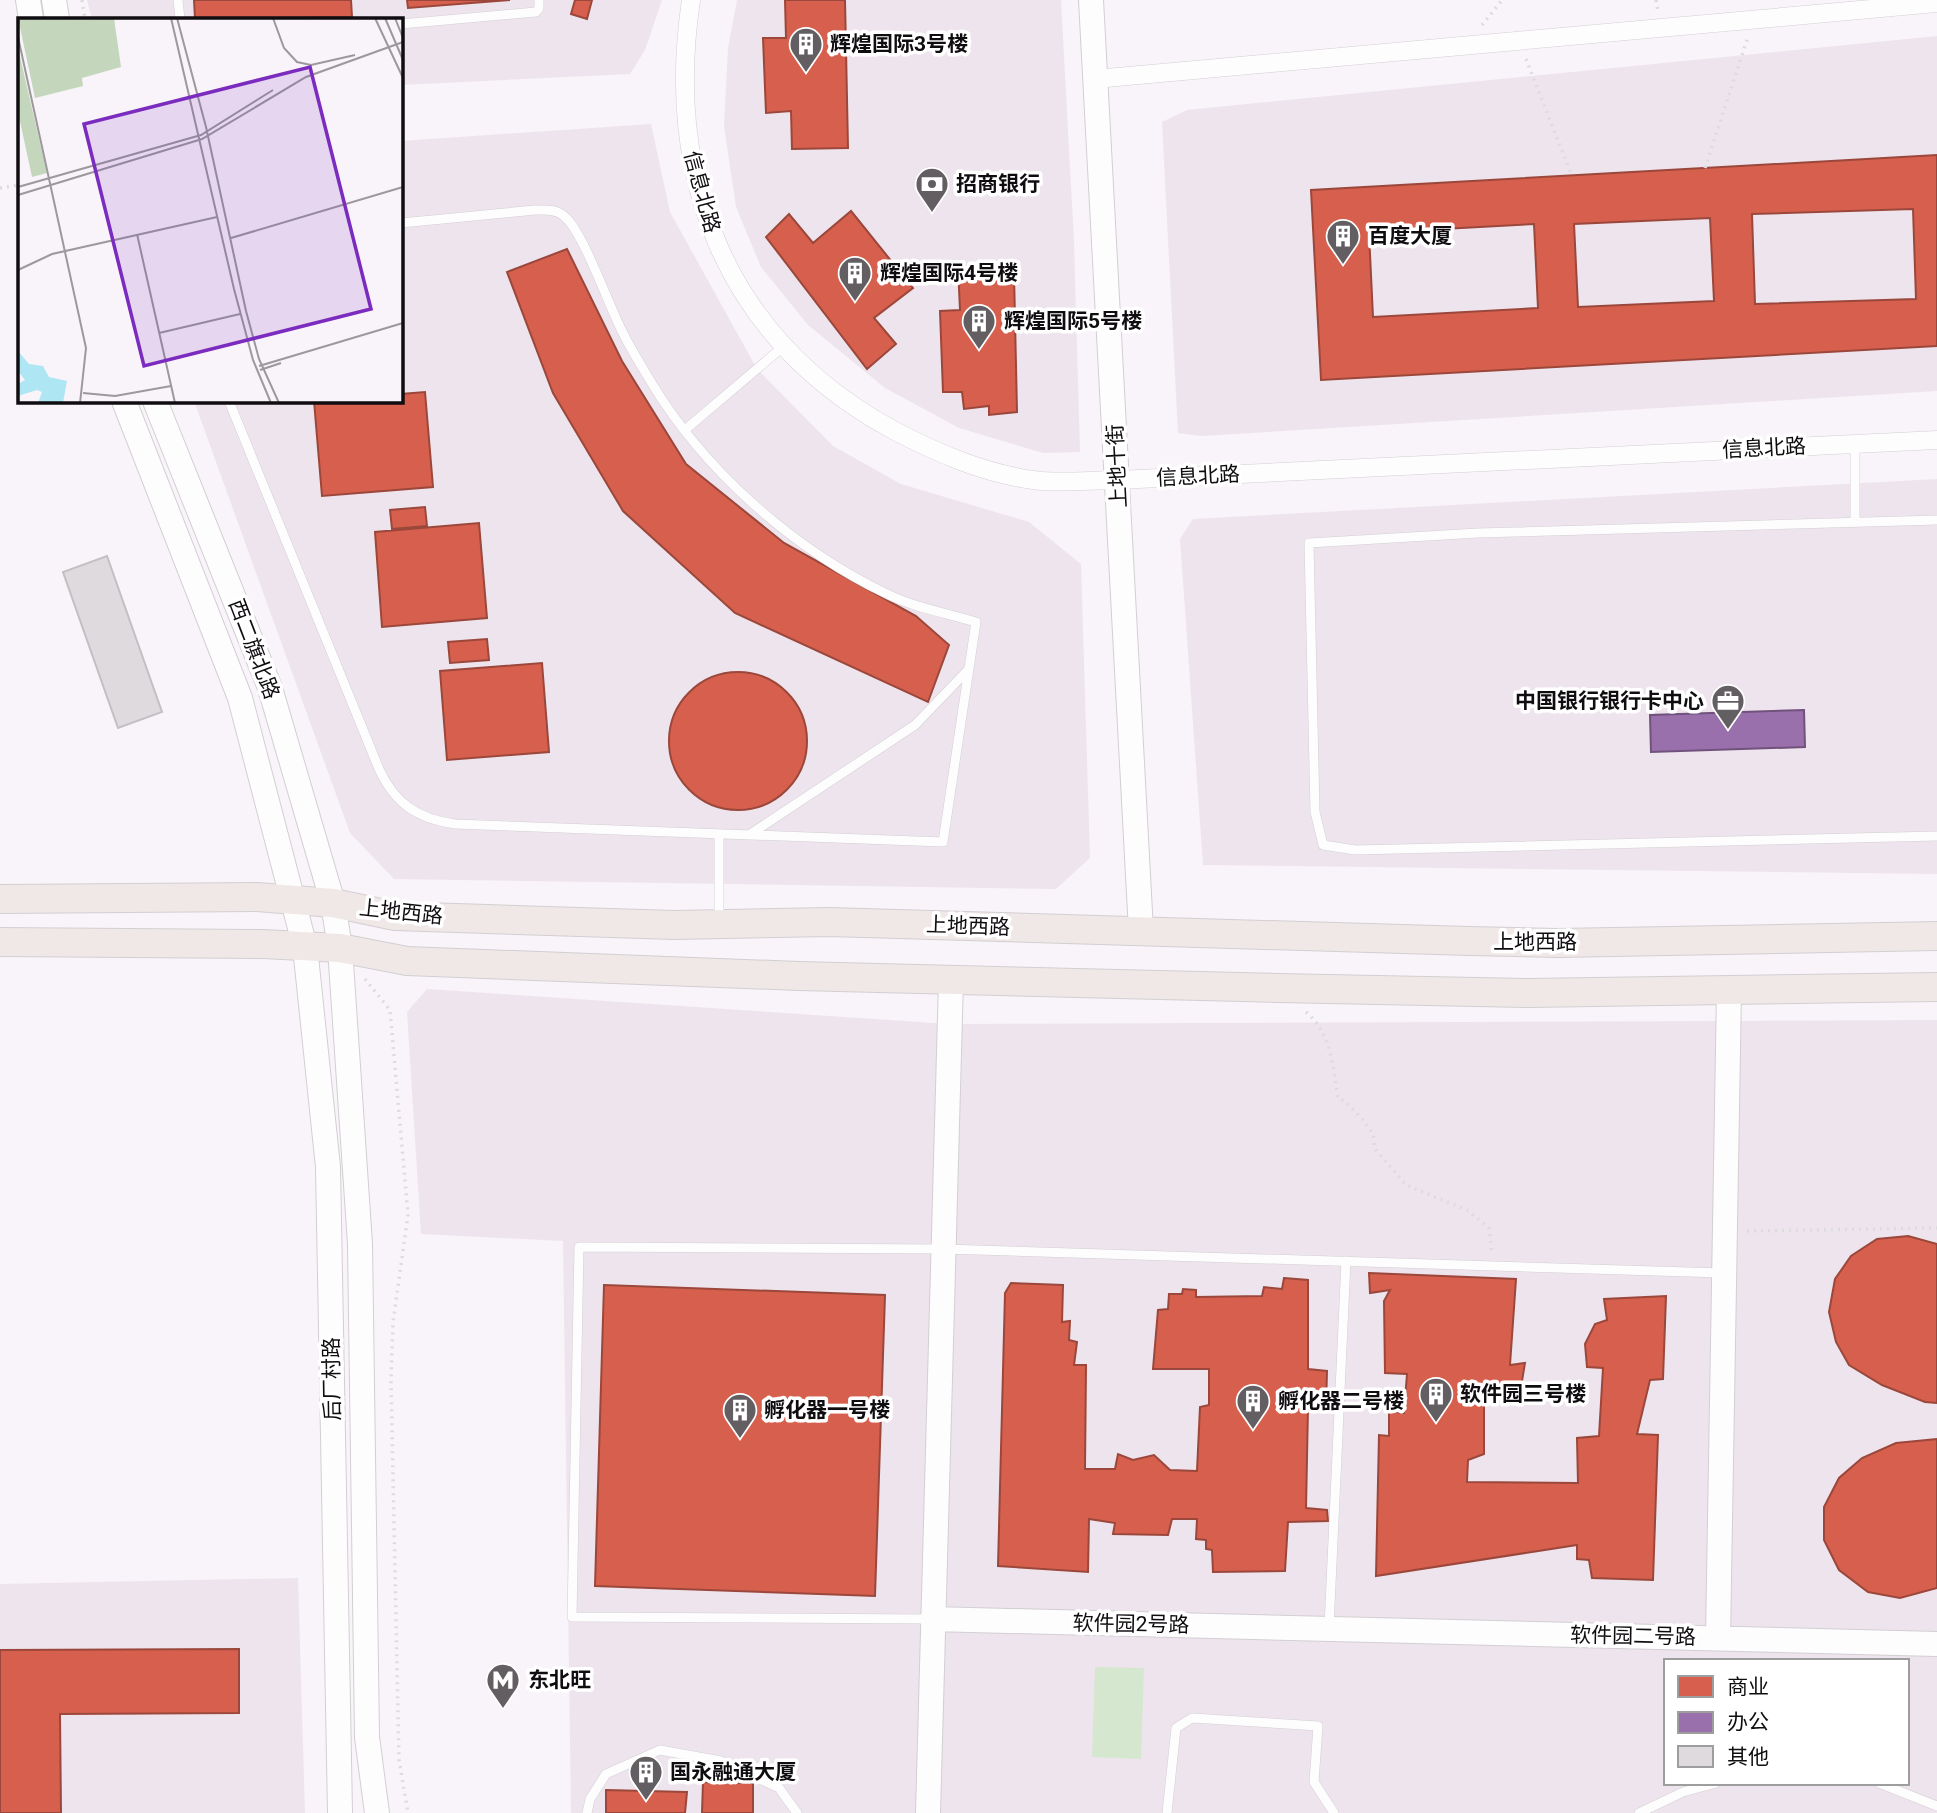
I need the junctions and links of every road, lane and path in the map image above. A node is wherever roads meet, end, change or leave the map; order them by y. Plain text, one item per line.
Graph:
1 (28, 0) edge
2 (54, 0) edge
3 (82, 0) edge
4 (178, 0) edge
5 (539, 0) edge
6 (691, 0) edge
7 (1091, 0) edge
8 (1502, 0) edge
9 (1937, 3) edge
10 (31, 18) edge
11 (57, 18) edge
12 (85, 18) edge
13 (180, 18) edge
14 (1754, 20) junction
15 (402, 24) edge
16 (1519, 41) junction
17 (1465, 46) junction
18 (1096, 79) junction
19 (1705, 168) dead end
20 (1572, 176) dead end
21 (18, 185) edge
22 (0, 188) edge
23 (402, 223) edge
24 (785, 345) junction
25 (124, 402) edge
26 (155, 402) edge
27 (229, 402) edge
28 (686, 429) junction
29 (1937, 440) edge
30 (1855, 444) junction
31 (1118, 480) junction
32 (1937, 520) edge
33 (1855, 521) junction
34 (969, 669) junction
35 (719, 834) junction
36 (749, 835) junction
37 (1937, 836) edge
38 (0, 898) edge
39 (295, 902) junction
40 (333, 903) junction
41 (719, 924) junction
42 (1141, 932) junction
43 (1937, 936) edge
44 (0, 942) edge
45 (305, 947) junction
46 (340, 948) junction
47 (951, 980) junction
48 (1937, 986) edge
49 (1729, 990) junction
50 (1303, 1010) dead end
51 (1937, 1228) edge
52 (1724, 1231) junction
53 (943, 1249) junction
54 (1346, 1261) junction
55 (1491, 1266) junction
56 (1724, 1273) junction
57 (932, 1619) junction
58 (1329, 1629) junction
59 (1718, 1639) junction
60 (1937, 1644) edge
61 (1709, 1785) edge
62 (1884, 1785) edge
63 (1937, 1806) edge
64 (340, 1813) edge
65 (377, 1813) edge
66 (408, 1813) edge
67 (587, 1813) edge
68 (797, 1813) edge
69 (928, 1813) edge
70 (1167, 1813) edge
71 (1334, 1813) edge
72 (1639, 1813) edge

1 - 10 street
2 - 11 street
3 - 12 path
4 - 13 lane
5 - 15 lane
6 - 24 street, 信息北路
7 - 18 street, 上地十街
8 - 17 path
9 - 14 street
14 - 16 street
14 - 19 path
16 - 17 street
16 - 20 path
17 - 18 street
18 - 31 street, 上地十街
21 - 22 path
23 - 28 lane
24 - 28 lane
24 - 31 street, 信息北路
25 - 39 street, 西二旗北路
26 - 40 street, 西二旗北路
27 - 35 lane
28 - 34 lane
29 - 30 street, 信息北路
30 - 31 street, 信息北路
30 - 33 lane
31 - 42 street, 上地十街
32 - 33 lane
33 - 37 lane
34 - 36 lane
34 - 36 lane
35 - 36 lane
35 - 41 lane
38 - 39 main road, 上地西路
39 - 40 main road, 上地西路
39 - 45 street, 西二旗北路
40 - 41 main road, 上地西路
40 - 46 street, 西二旗北路
41 - 42 main road, 上地西路
42 - 43 main road, 上地西路
44 - 45 main road, 上地西路
45 - 46 main road, 上地西路
45 - 64 street, 后厂村路
46 - 47 main road, 上地西路
46 - 65 street, 后厂村路
46 - 66 path
47 - 49 main road, 上地西路
47 - 53 street
48 - 49 main road, 上地西路
49 - 52 street
50 - 55 path
51 - 52 path
52 - 56 street
53 - 54 lane
53 - 57 street
53 - 57 lane
54 - 55 lane
54 - 58 lane
55 - 56 lane
56 - 59 street
57 - 58 street, 软件园2号路
57 - 69 street
58 - 59 street, 软件园二号路
59 - 60 street, 软件园二号路
61 - 72 lane
62 - 63 lane
67 - 68 lane
70 - 71 lane

